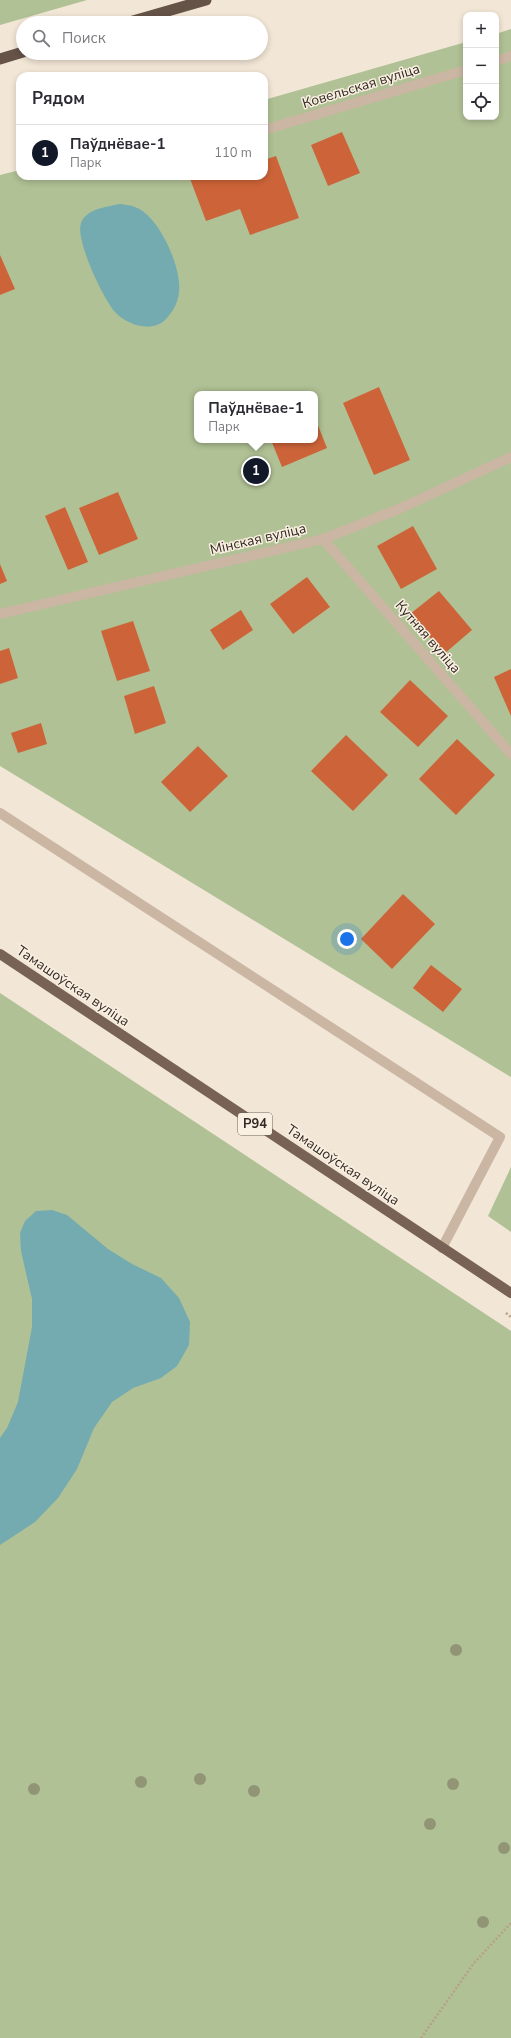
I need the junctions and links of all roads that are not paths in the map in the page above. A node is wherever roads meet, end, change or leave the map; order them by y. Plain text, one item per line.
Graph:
1 (206, 0) edge
2 (150, 16) edge
3 (16, 54) edge
4 (511, 56) edge
5 (0, 59) edge
6 (499, 60) edge
7 (463, 71) edge
8 (268, 129) edge
9 (511, 457) edge
10 (323, 539) junction
11 (0, 614) edge
12 (511, 754) edge
13 (0, 813) edge
14 (0, 954) edge
15 (442, 1248) junction
16 (511, 1293) edge

1 - 2 highway
3 - 5 highway
4 - 6 lane
7 - 8 lane, Ковельская вуліца
9 - 10 lane, Мінская вуліца
10 - 11 lane, Мінская вуліца
10 - 12 lane, Кутняя вуліца
13 - 15 lane
14 - 15 main road, Тамашоўская вуліца / Р94
15 - 16 main road, Тамашоўская вуліца / Р94

